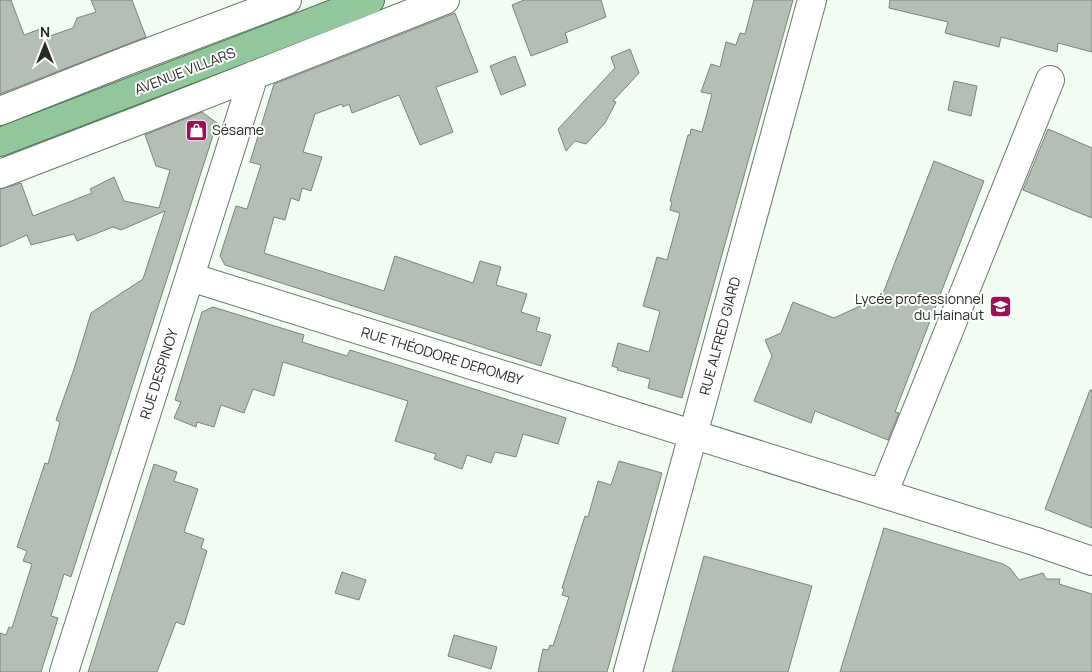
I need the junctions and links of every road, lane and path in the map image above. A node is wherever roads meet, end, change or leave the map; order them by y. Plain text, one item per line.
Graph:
1 (370, 0) edge
2 (445, 0) edge
3 (812, 0) edge
4 (282, 1) edge
5 (254, 75) junction
6 (1050, 80) dead end
7 (0, 111) edge
8 (0, 142) edge
9 (0, 174) edge
10 (190, 276) junction
11 (694, 434) junction
12 (883, 494) junction
13 (1092, 561) edge
14 (64, 672) edge
15 (628, 672) edge

1 - 8 main road, AVENUE VILLARS
2 - 5 street
3 - 11 street, RUE ALFRED GIARD
4 - 7 street
5 - 9 street
5 - 10 street, RUE DESPINOY
6 - 12 street
10 - 11 street, RUE THÉODORE DEROMBY
10 - 14 street, RUE DESPINOY
11 - 12 street, RUE THÉODORE DEROMBY
11 - 15 street, RUE ALFRED GIARD
12 - 13 street, RUE THÉODORE DEROMBY

